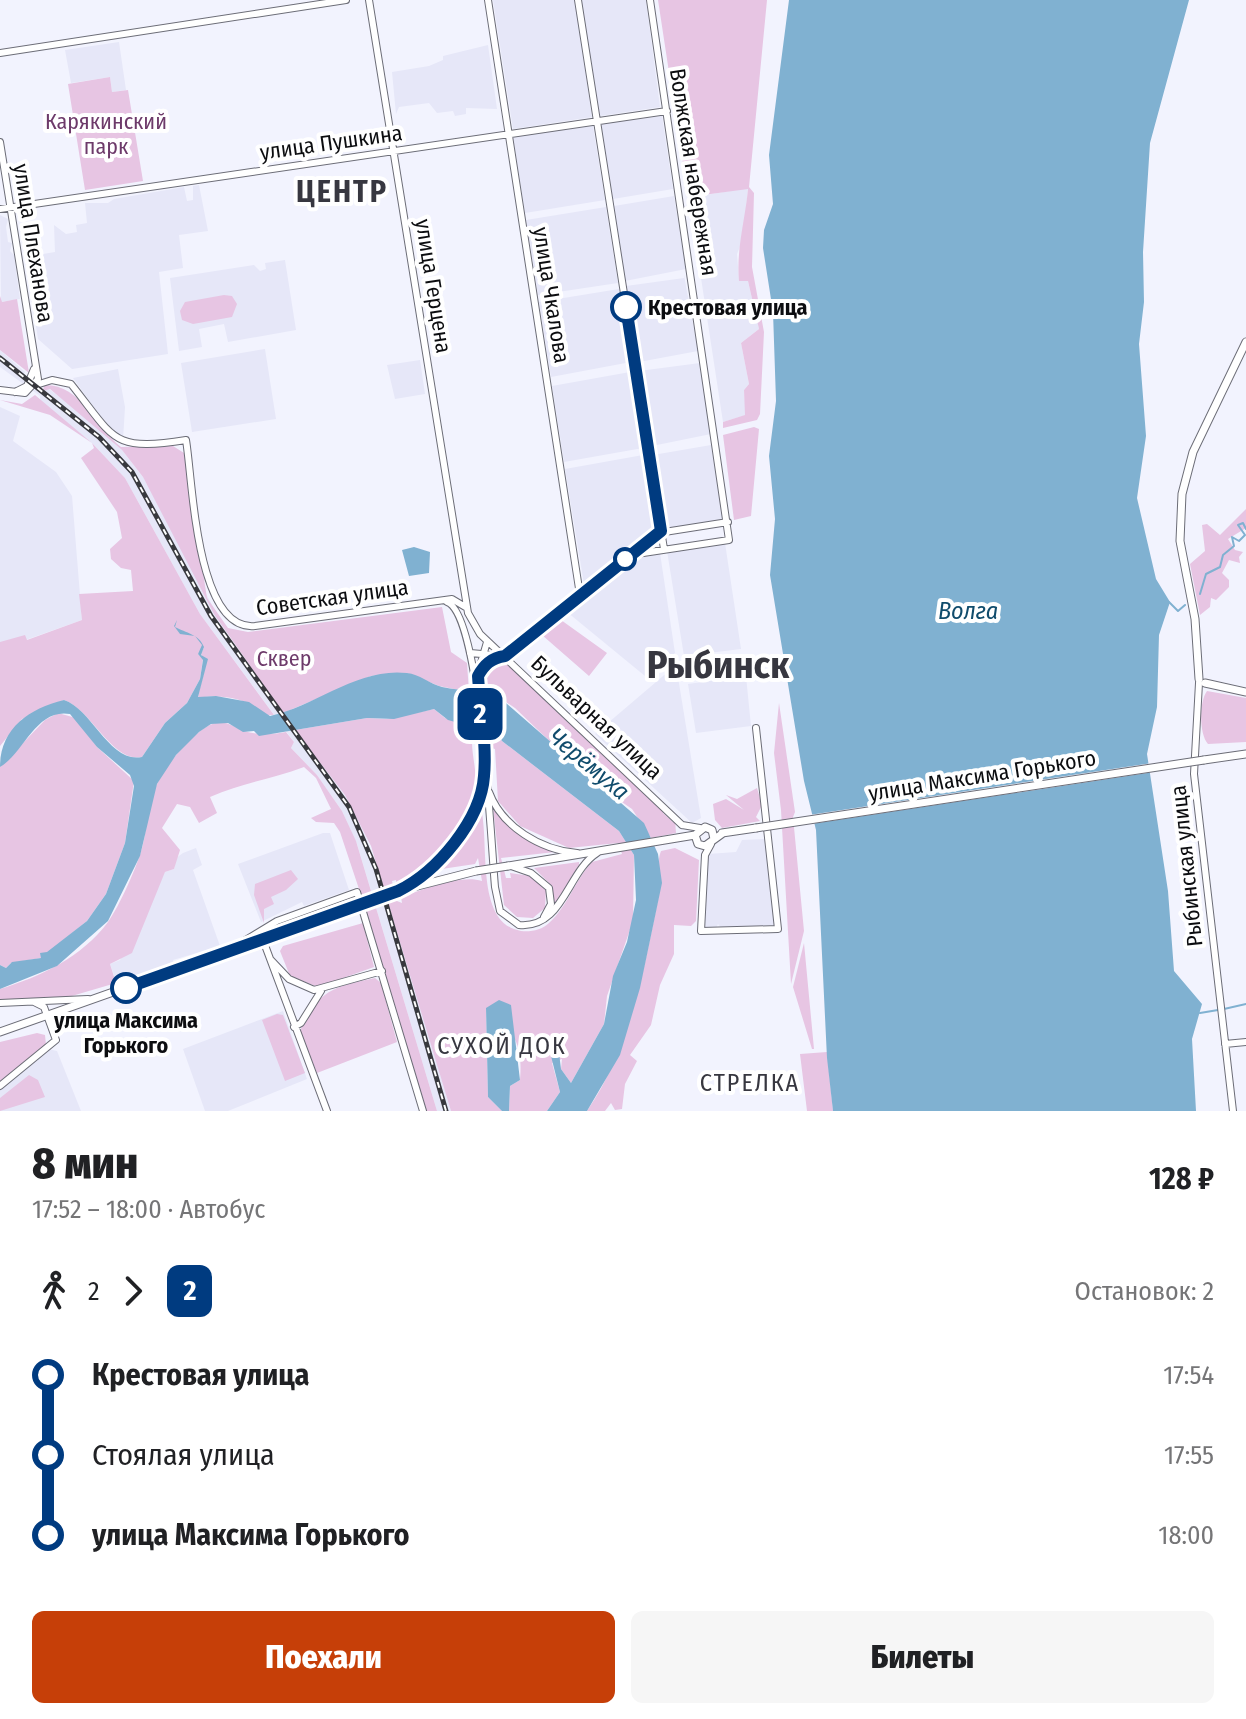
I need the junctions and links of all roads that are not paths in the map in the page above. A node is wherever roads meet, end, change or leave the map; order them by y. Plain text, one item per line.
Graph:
1 (346, 0) edge
2 (369, 0) edge
3 (488, 0) edge
4 (578, 0) edge
5 (650, 0) edge
6 (0, 53) edge
7 (667, 111) junction
8 (597, 121) junction
9 (509, 134) junction
10 (0, 142) edge
11 (393, 151) junction
12 (10, 208) junction
13 (0, 209) edge
14 (1246, 342) edge
15 (35, 381) junction
16 (3, 391) edge
17 (728, 522) junction
18 (661, 531) junction
19 (664, 549) junction
20 (630, 555) junction
21 (460, 579) junction
22 (460, 591) junction
23 (580, 595) junction
24 (442, 601) junction
25 (460, 602) junction
26 (467, 608) junction
27 (484, 638) junction
28 (468, 650) junction
29 (484, 654) junction
30 (503, 656) junction
31 (478, 676) junction
32 (1202, 680) junction
33 (1246, 692) edge
34 (756, 728) dead end
35 (1246, 754) edge
36 (485, 770) junction
37 (682, 825) junction
38 (698, 837) junction
39 (712, 838) junction
40 (670, 841) junction
41 (601, 852) junction
42 (705, 855) junction
43 (508, 866) junction
44 (398, 891) junction
45 (530, 925) junction
46 (263, 940) junction
47 (226, 952) junction
48 (269, 957) junction
49 (382, 971) junction
50 (305, 988) junction
51 (324, 989) junction
52 (97, 999) junction
53 (34, 1002) junction
54 (311, 1002) junction
55 (0, 1003) edge
56 (46, 1018) junction
57 (294, 1027) junction
58 (0, 1032) edge
59 (1246, 1042) edge
60 (1225, 1044) junction
61 (0, 1086) edge
62 (327, 1111) edge
63 (423, 1111) edge
64 (1233, 1111) edge

1 - 6 street
2 - 11 street, улица Герцена
3 - 9 street, улица Чкалова
4 - 8 street
5 - 7 street, Волжская набережная
7 - 8 street, улица Пушкина
7 - 17 street, Волжская набережная
8 - 9 street, улица Пушкина
8 - 18 street
9 - 11 street, улица Пушкина
9 - 23 street, улица Чкалова
10 - 12 street, улица Плеханова
11 - 12 street, улица Пушкина
11 - 21 street, улица Герцена
12 - 13 street, улица Пушкина
12 - 15 street, улица Плеханова
14 - 32 main road
15 - 16 street
15 - 24 street, Советская улица
17 - 18 street
17 - 19 street, Волжская набережная
18 - 19 street
18 - 20 street
19 - 20 street
20 - 23 street
21 - 22 street, улица Герцена
21 - 26 street, улица Герцена
22 - 24 street, Советская улица
22 - 25 street, улица Герцена
23 - 30 street
24 - 25 street, Советская улица
24 - 28 street
25 - 26 street
25 - 28 street, улица Герцена
26 - 27 street, улица Герцена
27 - 28 street
27 - 29 street
27 - 30 street, Бульварная улица
28 - 29 street
28 - 31 street, улица Герцена
29 - 30 street
29 - 31 street
30 - 31 street
30 - 37 street, Бульварная улица
31 - 36 street, улица Герцена
32 - 33 main road
32 - 60 street, Рыбинская улица
34 - 42 street
35 - 39 main road, улица Максима Горького, bridge
36 - 41 street
36 - 44 street
36 - 45 street
37 - 38 street
37 - 40 street
38 - 39 main road
38 - 39 main road
38 - 40 main road
38 - 42 street
39 - 42 street
40 - 41 main road
41 - 43 main road
41 - 45 street
43 - 44 main road, bridge
43 - 45 street
44 - 46 main road, bridge
46 - 47 main road
46 - 48 street
47 - 49 street
47 - 52 main road
48 - 50 street
48 - 57 street
49 - 51 street
49 - 63 street
50 - 51 street
50 - 54 street
51 - 54 street
52 - 53 street
52 - 56 main road
53 - 55 street
53 - 56 street
54 - 57 street
56 - 58 main road
56 - 61 street
57 - 62 street
59 - 60 street
60 - 64 street, Рыбинская улица

